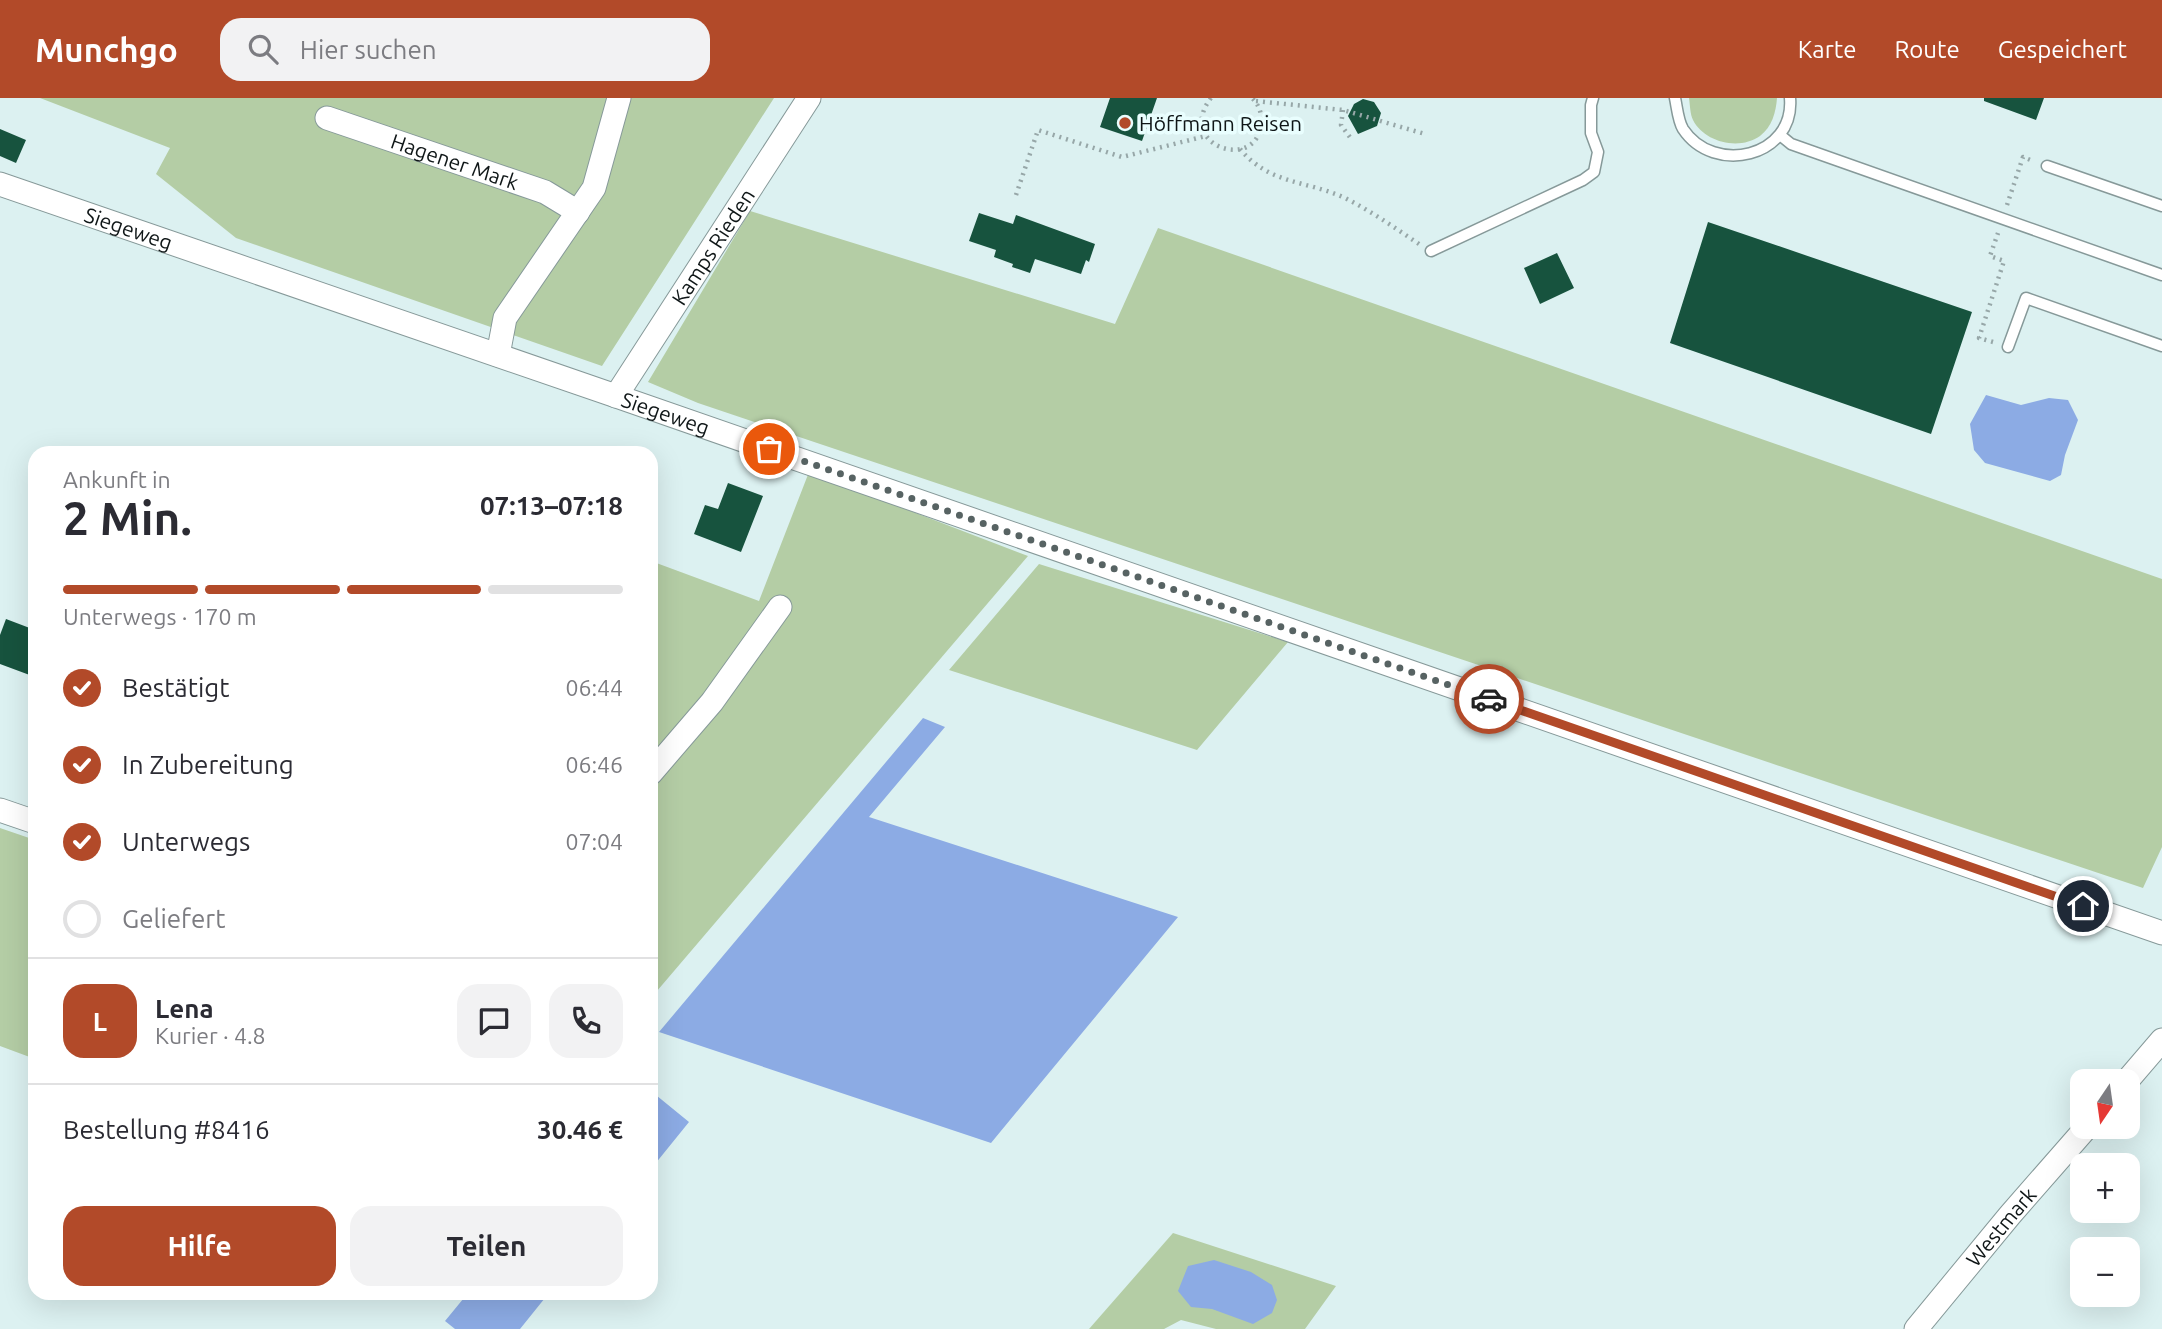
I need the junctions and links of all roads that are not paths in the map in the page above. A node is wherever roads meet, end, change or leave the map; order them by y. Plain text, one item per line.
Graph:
1 (619, 98) edge
2 (809, 98) edge
3 (1593, 98) edge
4 (1675, 98) edge
5 (1790, 98) edge
6 (327, 118) dead end
7 (1780, 135) junction
8 (2047, 166) road end
9 (0, 184) edge
10 (2162, 206) edge
11 (578, 212) junction
12 (1431, 251) road end
13 (2162, 275) edge
14 (2162, 346) edge
15 (2008, 347) road end
16 (498, 355) junction
17 (616, 396) junction
18 (780, 607) dead end
19 (658, 765) edge
20 (0, 810) edge
21 (28, 820) edge
22 (2162, 933) edge
23 (2162, 1040) edge
24 (2137, 1069) edge
25 (2076, 1139) edge
26 (1916, 1329) edge

1 - 11 street
2 - 17 street, Kamps Rieden
3 - 12 lane
4 - 7 lane
5 - 7 lane
6 - 11 street, Hagener Mark
7 - 13 lane
8 - 10 lane
9 - 16 street, Siegeweg
11 - 16 street
14 - 15 lane
16 - 17 street, Siegeweg
17 - 22 street, Siegeweg
18 - 19 street
20 - 21 street
23 - 24 street
25 - 26 street, Westmark

